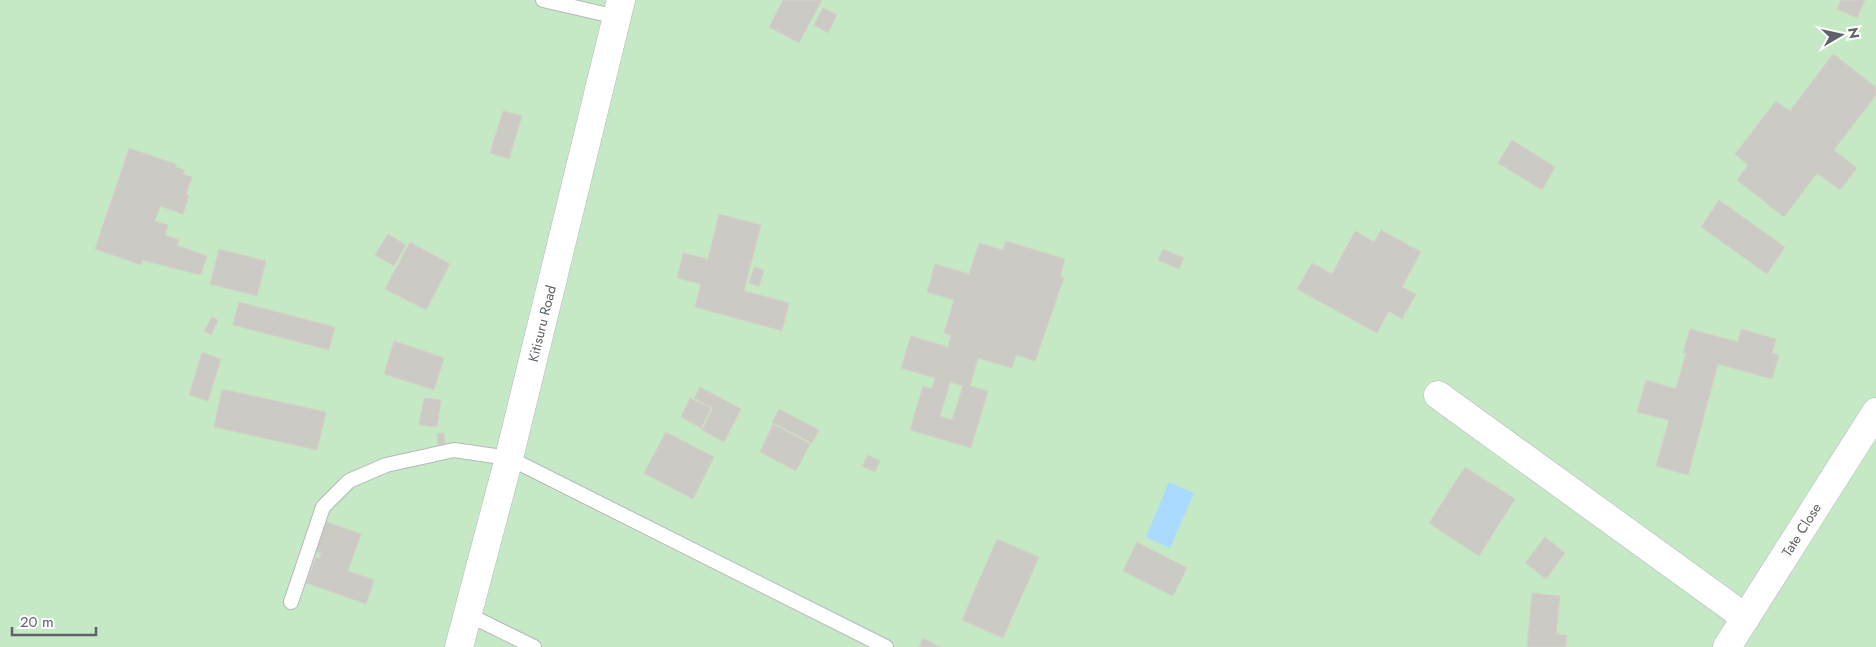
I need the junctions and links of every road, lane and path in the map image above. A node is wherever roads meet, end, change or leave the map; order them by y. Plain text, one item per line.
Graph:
1 (543, 0) edge
2 (619, 9) edge
3 (1438, 395) dead end
4 (1876, 412) edge
5 (509, 458) junction
6 (291, 602) dead end
7 (469, 615) junction
8 (1746, 618) junction
9 (459, 647) edge
10 (534, 647) edge
11 (886, 647) edge
12 (1727, 647) edge

1 - 2 lane
2 - 5 street, Kitisuru Road
3 - 8 street
4 - 8 street, Tate Close
5 - 6 lane
5 - 7 street, Kitisuru Road
5 - 11 lane
7 - 9 street, Kitisuru Road
7 - 10 lane
8 - 12 street, Tate Close

